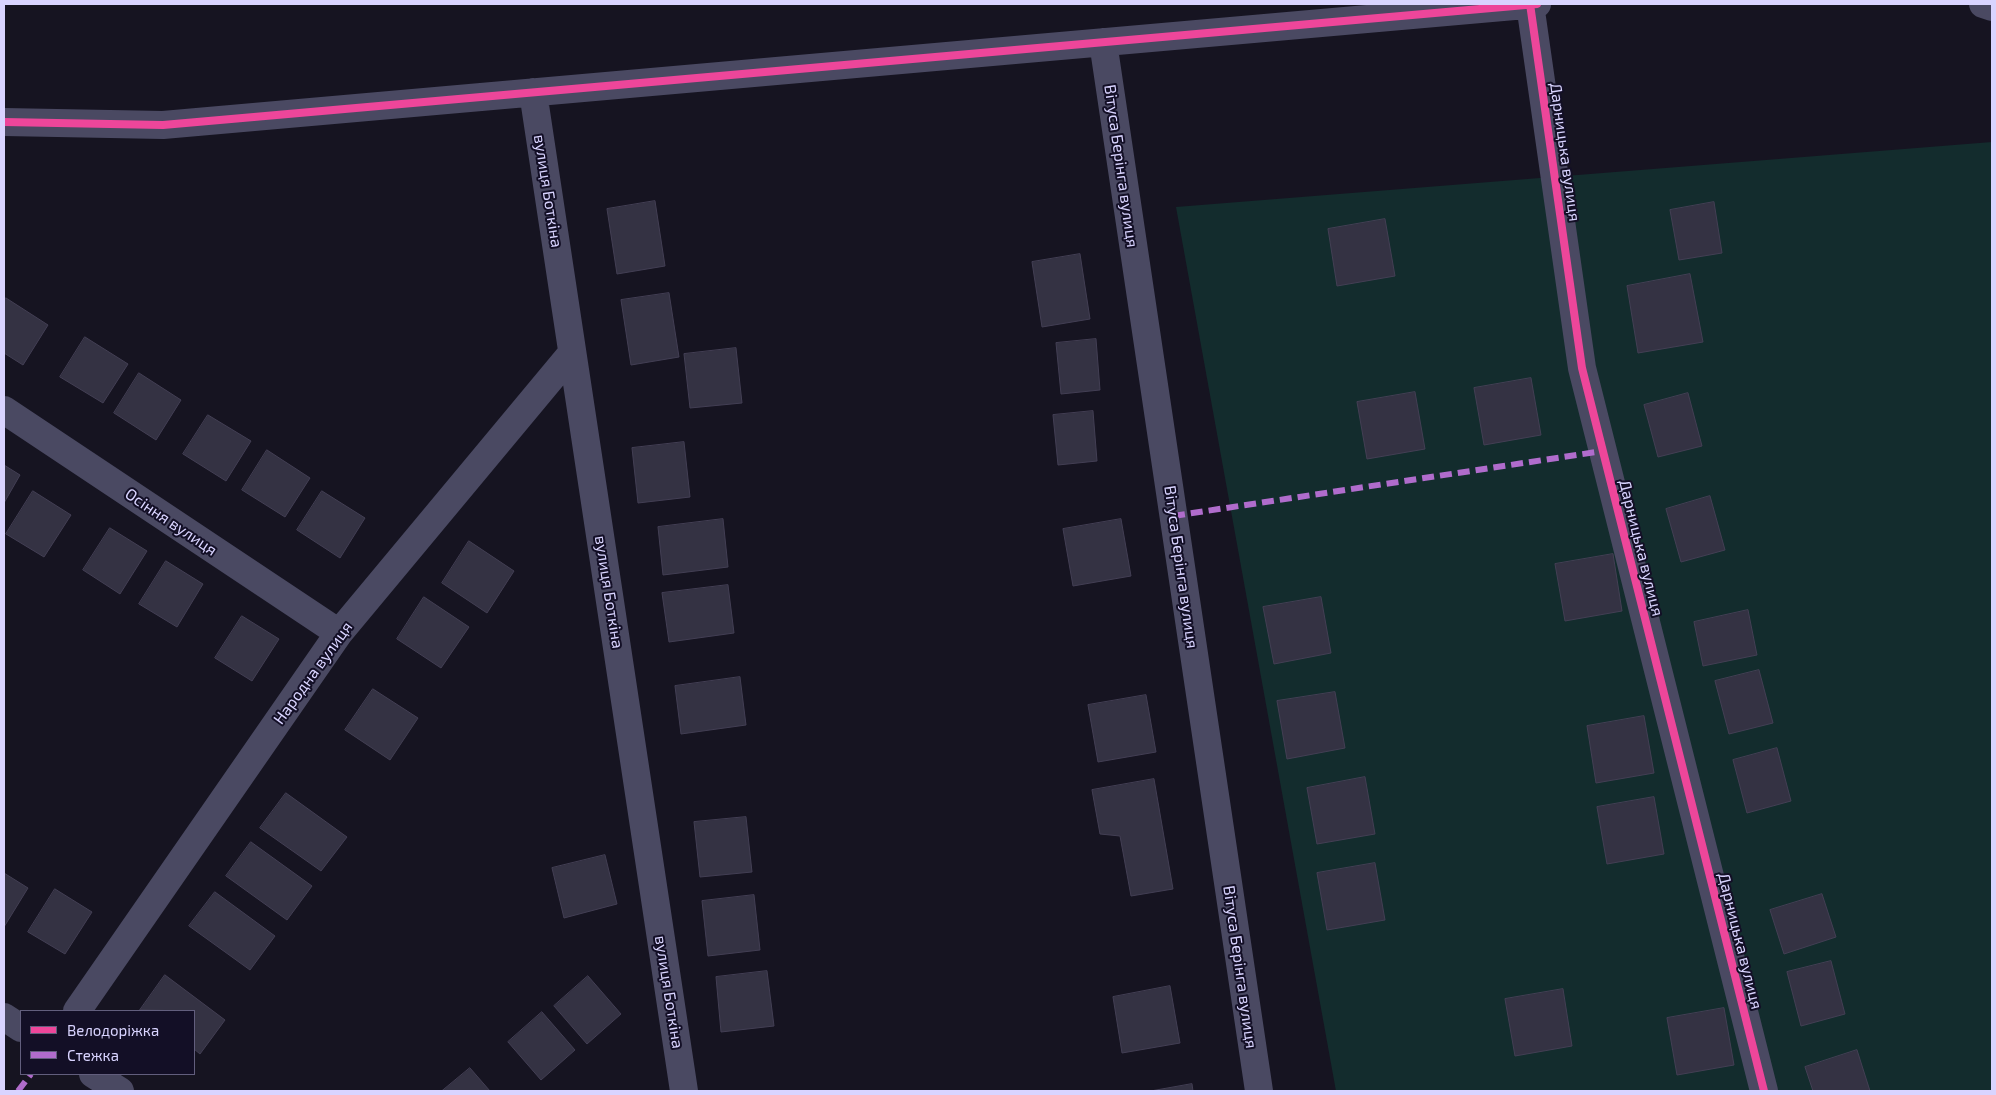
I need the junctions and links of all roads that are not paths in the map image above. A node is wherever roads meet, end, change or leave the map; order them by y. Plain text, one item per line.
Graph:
1 (1530, 4) edge
2 (1537, 4) edge
3 (1983, 4) edge
4 (1992, 7) edge
5 (1103, 42) junction
6 (533, 92) junction
7 (4, 122) edge
8 (572, 353) junction
9 (4, 410) edge
10 (339, 634) junction
11 (78, 1010) edge
12 (4, 1017) edge
13 (20, 1027) edge
14 (95, 1075) edge
15 (120, 1091) edge
16 (684, 1091) edge
17 (1259, 1091) edge
18 (1764, 1091) edge

1 - 2 street
1 - 5 street
1 - 18 street, Дарницька вулиця
3 - 4 street
5 - 6 street
5 - 17 street, Вітуса Берінга вулиця
6 - 7 street
6 - 8 street, вулиця Боткіна
8 - 10 street, Народна вулиця
8 - 16 street, вулиця Боткіна
9 - 10 street, Осіння вулиця
10 - 11 street, Народна вулиця
12 - 13 street
14 - 15 street

